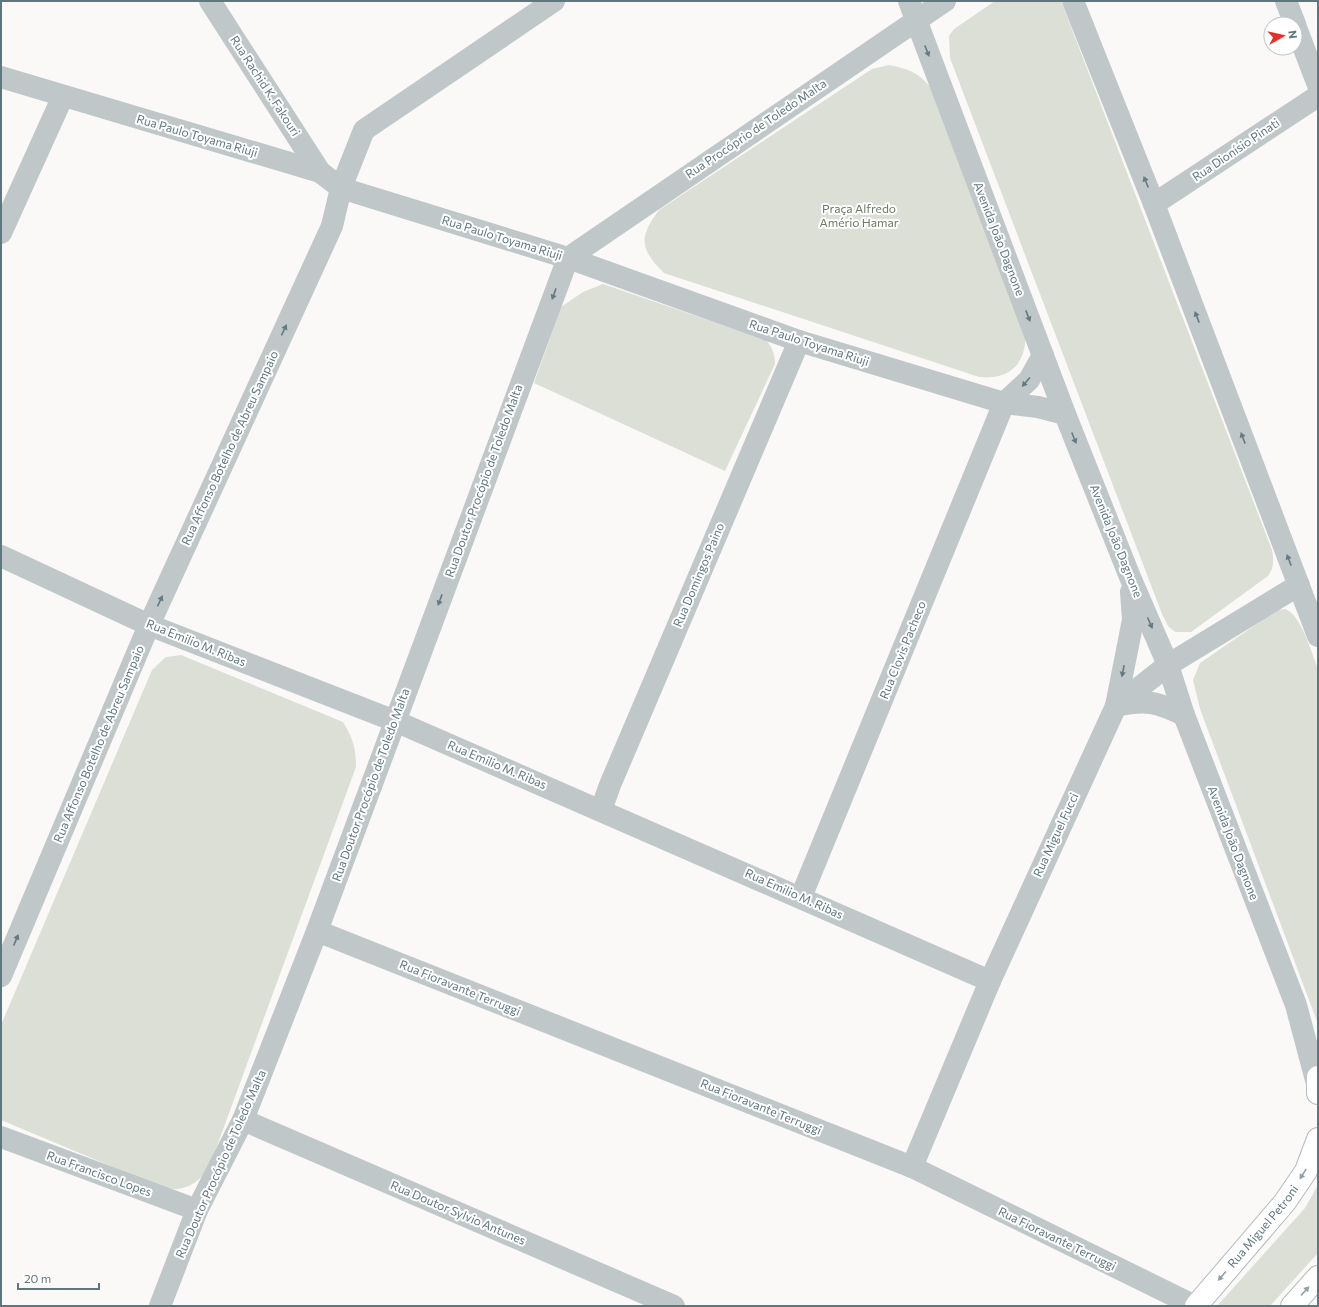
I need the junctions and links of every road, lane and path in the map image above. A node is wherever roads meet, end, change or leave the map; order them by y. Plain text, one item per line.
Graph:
1 (210, 1) edge
2 (554, 1) edge
3 (945, 1) edge
4 (1073, 1) edge
5 (1286, 1) edge
6 (912, 10) edge
7 (1292, 16) edge
8 (1303, 45) edge
9 (1, 77) edge
10 (1318, 85) edge
11 (62, 96) junction
12 (1318, 96) edge
13 (320, 172) junction
14 (341, 188) junction
15 (1154, 204) junction
16 (1, 233) edge
17 (568, 258) junction
18 (799, 341) junction
19 (1043, 355) junction
20 (1004, 403) junction
21 (1065, 414) junction
22 (1, 556) edge
23 (1130, 577) junction
24 (1299, 585) junction
25 (149, 625) junction
26 (1318, 636) edge
27 (1168, 664) junction
28 (1116, 706) junction
29 (1184, 715) junction
30 (395, 721) junction
31 (601, 810) junction
32 (801, 897) junction
33 (317, 931) junction
34 (1, 976) edge
35 (990, 981) junction
36 (1318, 1084) edge
37 (243, 1120) junction
38 (1, 1137) edge
39 (1318, 1139) edge
40 (912, 1167) junction
41 (197, 1210) junction
42 (1318, 1276) edge
43 (160, 1306) edge
44 (674, 1306) edge
45 (1196, 1306) edge
46 (1292, 1306) edge

1 - 13 street, Rua Rachid K. Fakouri
2 - 14 street, Rua Affonso Botelho de Abreu Sampaio
3 - 6 street, Rua Procóprio de Toledo Malta
15 -> 4 street
5 - 7 street
6 - 17 street, Rua Procóprio de Toledo Malta
6 -> 19 street, Avenida João Dagnone
8 - 10 street
9 - 11 street, Rua Paulo Toyama Riuji
11 - 13 street, Rua Paulo Toyama Riuji
11 - 16 street
12 - 15 street, Rua Dionísio Pinati
13 - 14 street, Rua Paulo Toyama Riuji
14 - 17 street, Rua Paulo Toyama Riuji
25 -> 14 street, Rua Affonso Botelho de Abreu Sampaio
24 -> 15 street
17 - 18 street, Rua Paulo Toyama Riuji
17 -> 30 street, Rua Doutor Procópio de Toledo Malta
18 - 20 street, Rua Paulo Toyama Riuji
18 - 31 street, Rua Domingos Paino
19 -> 20 street
19 - 21 street, Avenida João Dagnone
20 - 21 street, Rua Paulo Toyama Riuji
20 - 32 street, Rua Clovis Pacheco
21 -> 23 street, Avenida João Dagnone
22 - 25 street, Rua Emilio M. Ribas
23 -> 27 street, Avenida João Dagnone
23 -> 28 street
24 - 26 street
24 - 27 street, Rua Miguel Fucci
25 - 30 street, Rua Emilio M. Ribas
34 -> 25 street, Rua Affonso Botelho de Abreu Sampaio
27 - 28 street, Rua Miguel Fucci
27 - 29 street, Avenida João Dagnone
28 - 29 street
28 - 35 street, Rua Miguel Fucci
29 - 36 street, Avenida João Dagnone
30 - 31 street, Rua Emilio M. Ribas
30 - 33 street, Rua Doutor Procópio de Toledo Malta
31 - 32 street, Rua Emilio M. Ribas
32 - 35 street, Rua Emilio M. Ribas
33 - 37 street, Rua Doutor Procópio de Toledo Malta
33 - 40 street, Rua Fioravante Terruggi
35 - 40 street, Rua Miguel Fucci
37 - 41 street, Rua Doutor Procópio de Toledo Malta
37 - 44 street, Rua Doutor Sylvio Antunes
38 - 41 street, Rua Francisco Lopes
39 -> 45 main road, Rua Miguel Petroni
40 - 45 street, Rua Fioravante Terruggi
41 - 43 street, Rua Doutor Procópio de Toledo Malta
46 -> 42 main road

